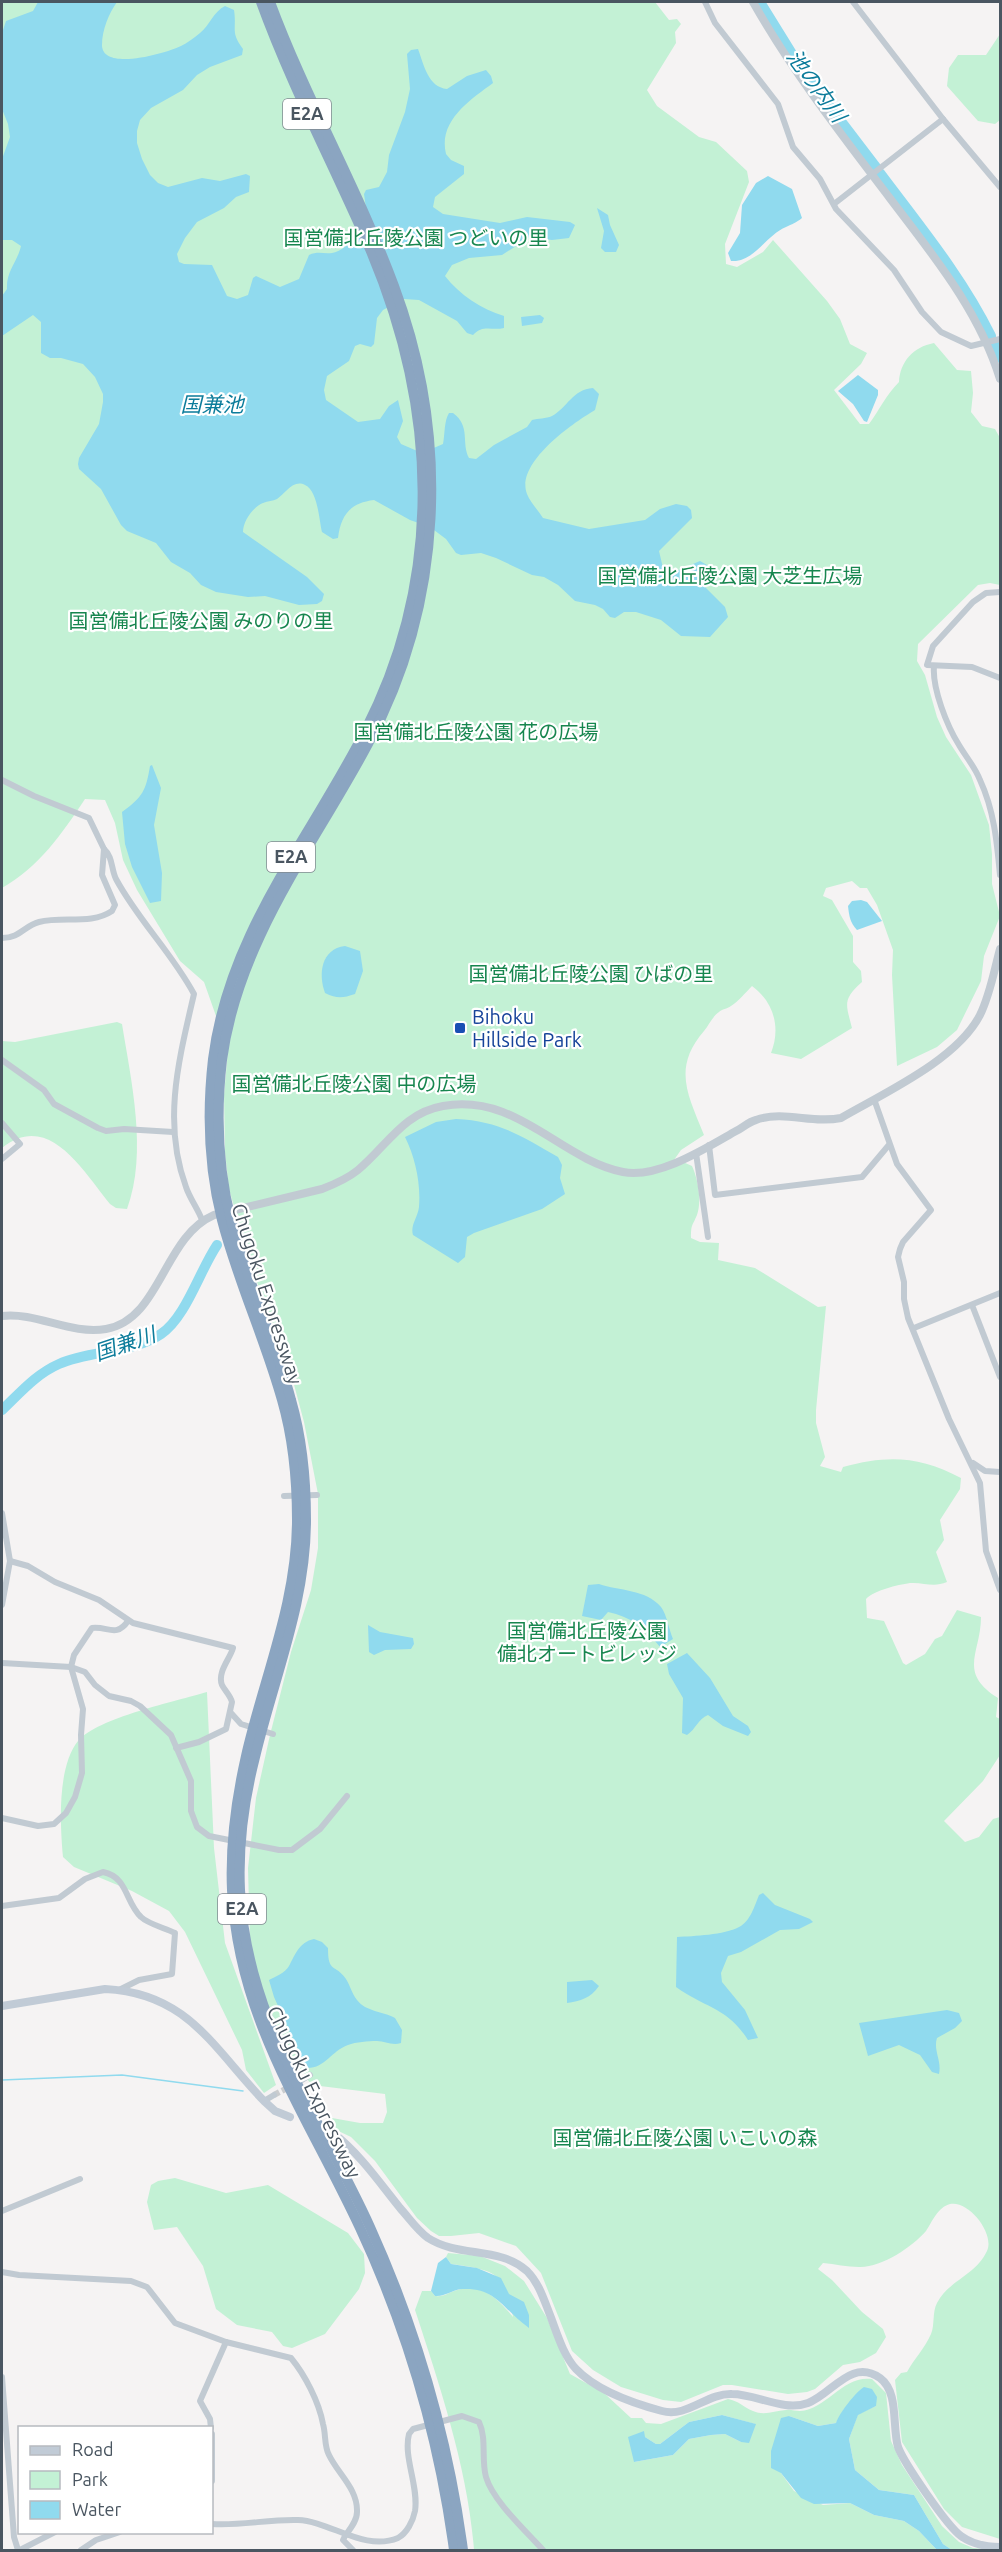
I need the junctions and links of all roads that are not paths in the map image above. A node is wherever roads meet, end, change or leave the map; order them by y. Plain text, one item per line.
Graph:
1 (261, 2) edge
2 (270, 2) edge
3 (705, 2) edge
4 (753, 2) edge
5 (853, 2) edge
6 (943, 119) junction
7 (872, 175) junction
8 (1000, 187) edge
9 (834, 204) junction
10 (362, 222) junction
11 (1000, 339) edge
12 (987, 342) junction
13 (1000, 379) edge
14 (1000, 591) edge
15 (934, 666) junction
16 (1000, 678) edge
17 (2, 780) edge
18 (104, 849) junction
19 (1000, 875) edge
20 (2, 938) edge
21 (1000, 949) edge
22 (2, 1060) edge
23 (874, 1099) junction
24 (2, 1123) edge
25 (173, 1132) junction
26 (710, 1145) junction
27 (888, 1146) junction
28 (696, 1153) junction
29 (2, 1159) edge
30 (202, 1220) junction
31 (708, 1237) dead end
32 (234, 1245) junction
33 (1000, 1293) edge
34 (972, 1305) junction
35 (2, 1316) edge
36 (914, 1328) junction
37 (1000, 1377) edge
38 (970, 1460) junction
39 (1000, 1472) edge
40 (316, 1495) dead end
41 (284, 1496) dead end
42 (2, 1513) edge
43 (10, 1561) junction
44 (1000, 1590) edge
45 (2, 1605) edge
46 (128, 1621) junction
47 (2, 1663) edge
48 (71, 1667) junction
49 (231, 1713) junction
50 (273, 1734) dead end
51 (176, 1748) junction
52 (347, 1796) dead end
53 (2, 1818) edge
54 (2, 1906) edge
55 (119, 1990) junction
56 (2, 2006) edge
57 (310, 2075) dead end
58 (303, 2080) dead end
59 (274, 2095) tunnel mouth
60 (264, 2102) junction
61 (290, 2117) dead end
62 (333, 2133) dead end
63 (80, 2179) dead end
64 (2, 2211) edge
65 (2, 2272) edge
66 (226, 2342) junction
67 (2, 2377) edge
68 (3, 2421) edge
69 (211, 2426) edge
70 (213, 2524) edge
71 (51, 2534) edge
72 (114, 2534) edge
73 (345, 2536) junction
74 (1000, 2547) edge
75 (19, 2550) edge
76 (81, 2550) edge
77 (353, 2550) edge
78 (454, 2550) edge
79 (463, 2550) edge
80 (543, 2550) edge

1 - 10 highway, Chugoku Expressway / E2A
2 - 10 highway, Chugoku Expressway / E2A
3 - 9 street
4 - 7 street
5 - 6 street
6 - 7 street
6 - 8 street
7 - 9 street
7 - 12 street
9 - 12 street
10 - 32 highway, Chugoku Expressway / E2A
11 - 12 street
12 - 13 street
14 - 15 street
15 - 16 street
15 - 19 street
17 - 18 street
18 - 20 street
18 - 25 street
21 - 23 street
22 - 25 street
23 - 26 street
23 - 27 street
24 - 29 street
25 - 30 street
26 - 27 street
26 - 28 street
27 - 36 street
28 - 30 street
28 - 31 street
30 - 35 street
32 - 78 highway, Chugoku Expressway / E2A
32 - 79 highway, Chugoku Expressway / E2A
33 - 34 street
34 - 36 street
34 - 37 street
36 - 38 street
38 - 39 street
38 - 44 street
40 - 41 street
42 - 43 street
43 - 45 street
43 - 46 street
46 - 48 street
46 - 49 street
47 - 48 street
48 - 51 street
48 - 53 street
49 - 50 street
49 - 51 street
51 - 52 street
54 - 55 street
55 - 56 main road
55 - 60 main road
57 - 58 street
59 - 60 street
60 - 61 main road
62 - 74 main road
63 - 64 street
65 - 66 street
66 - 69 street
66 - 73 street
67 - 68 street
68 - 75 street
70 - 73 street
71 - 75 street
72 - 76 street
73 - 77 street
73 - 80 street

